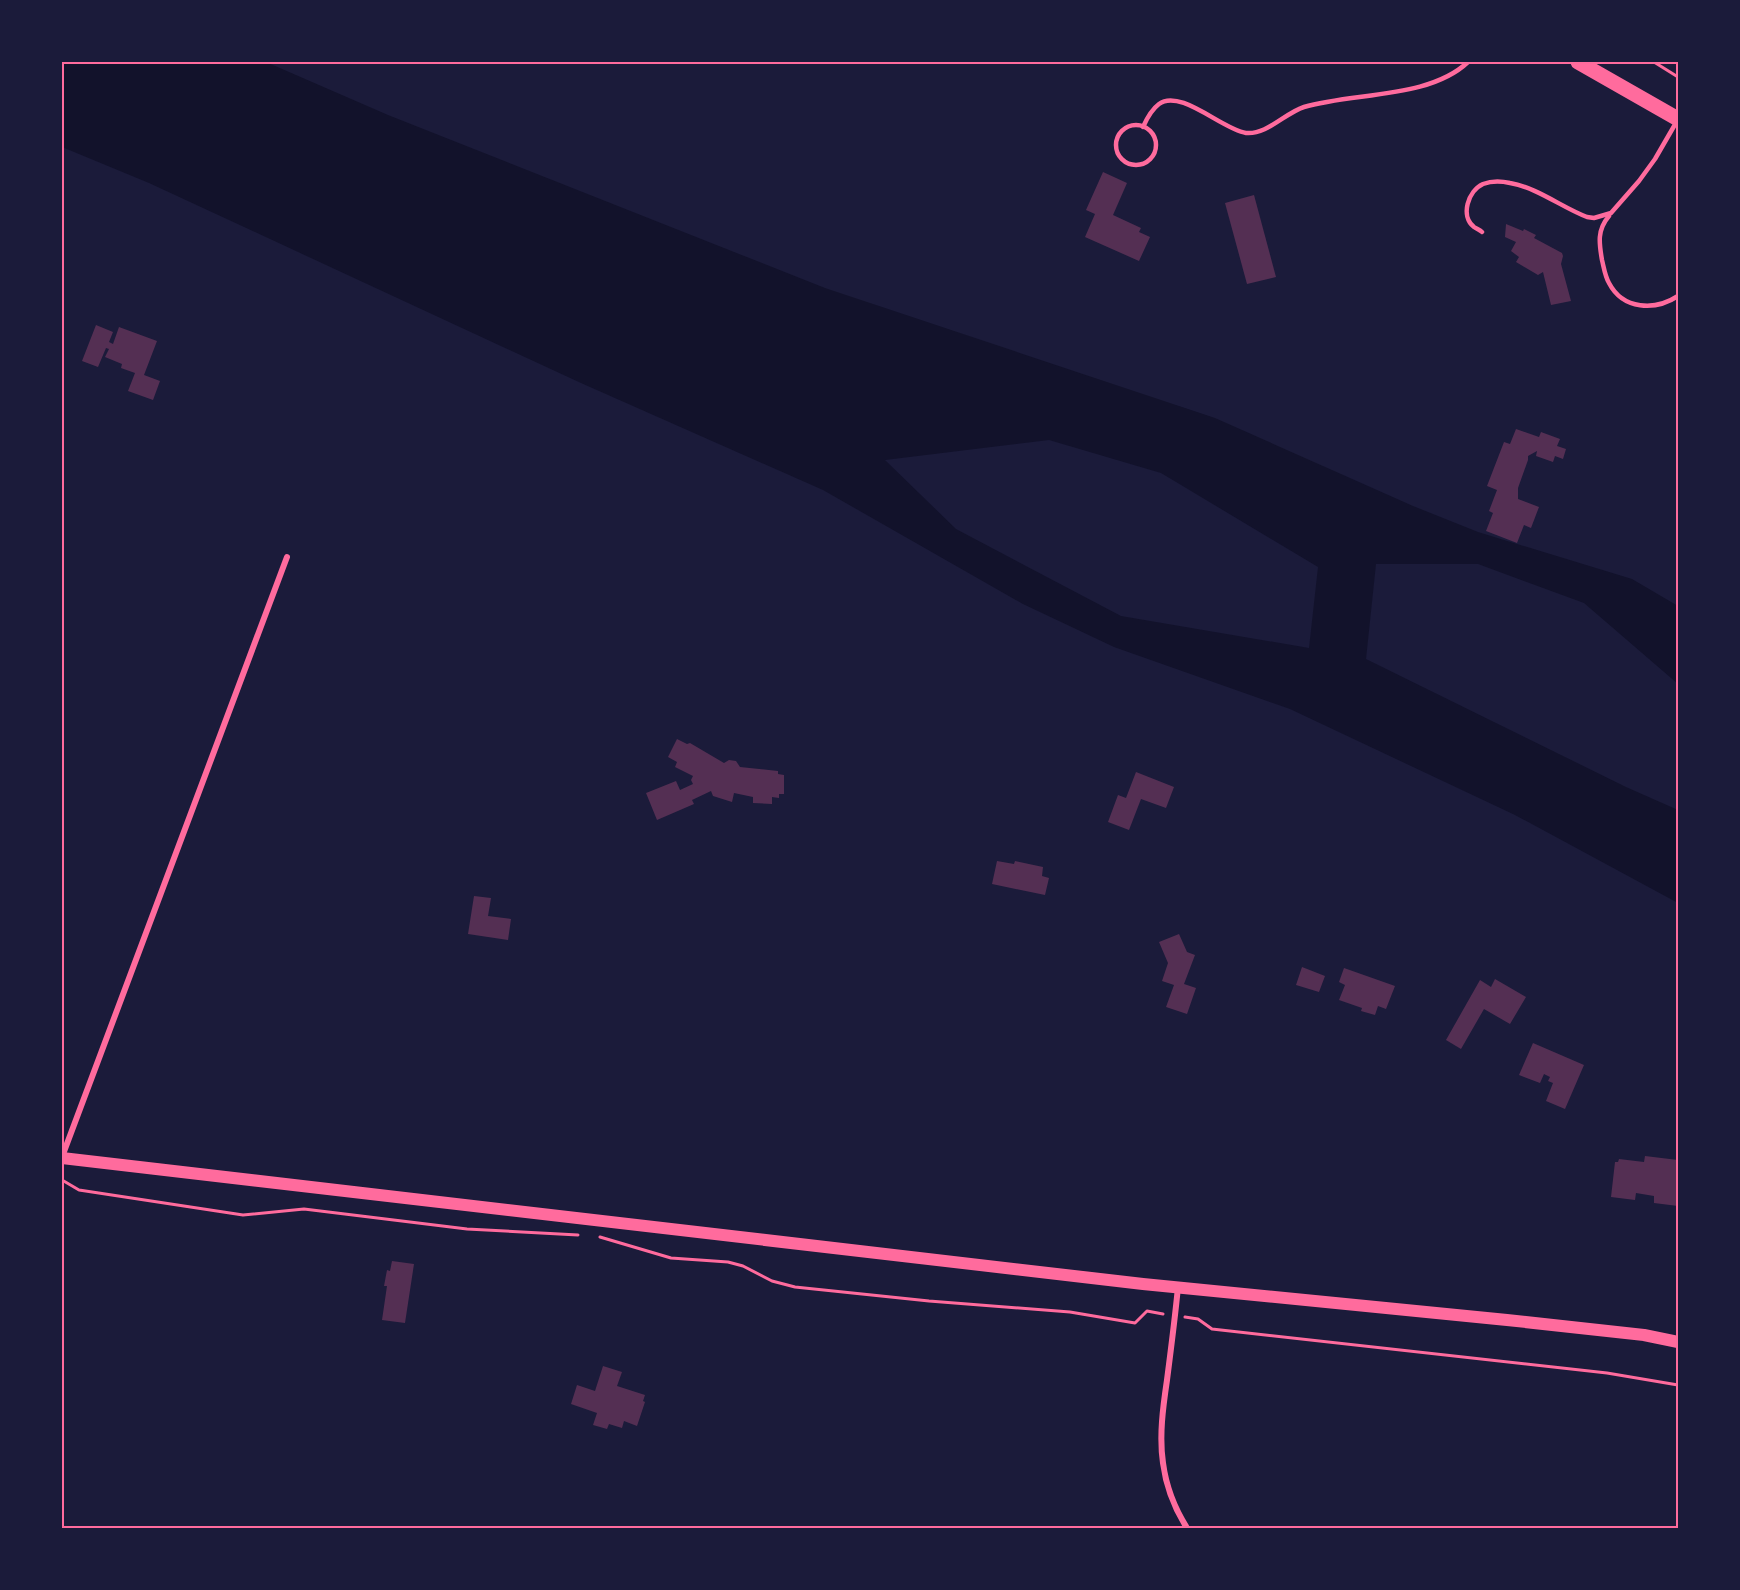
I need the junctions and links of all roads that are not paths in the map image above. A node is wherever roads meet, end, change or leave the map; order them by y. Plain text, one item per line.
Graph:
1 (1468, 62) edge
2 (1578, 62) edge
3 (1678, 119) edge
4 (1143, 127) junction
5 (1611, 213) junction
6 (1482, 232) dead end
7 (1678, 296) edge
8 (287, 557) dead end
9 (62, 1157) edge
10 (1178, 1287) junction
11 (1678, 1342) edge
12 (1187, 1528) edge

1 - 4 lane
2 - 3 main road
3 - 5 lane
4 - 4 lane
5 - 6 lane
5 - 7 lane
8 - 9 street
9 - 10 main road
10 - 11 main road
10 - 12 street

